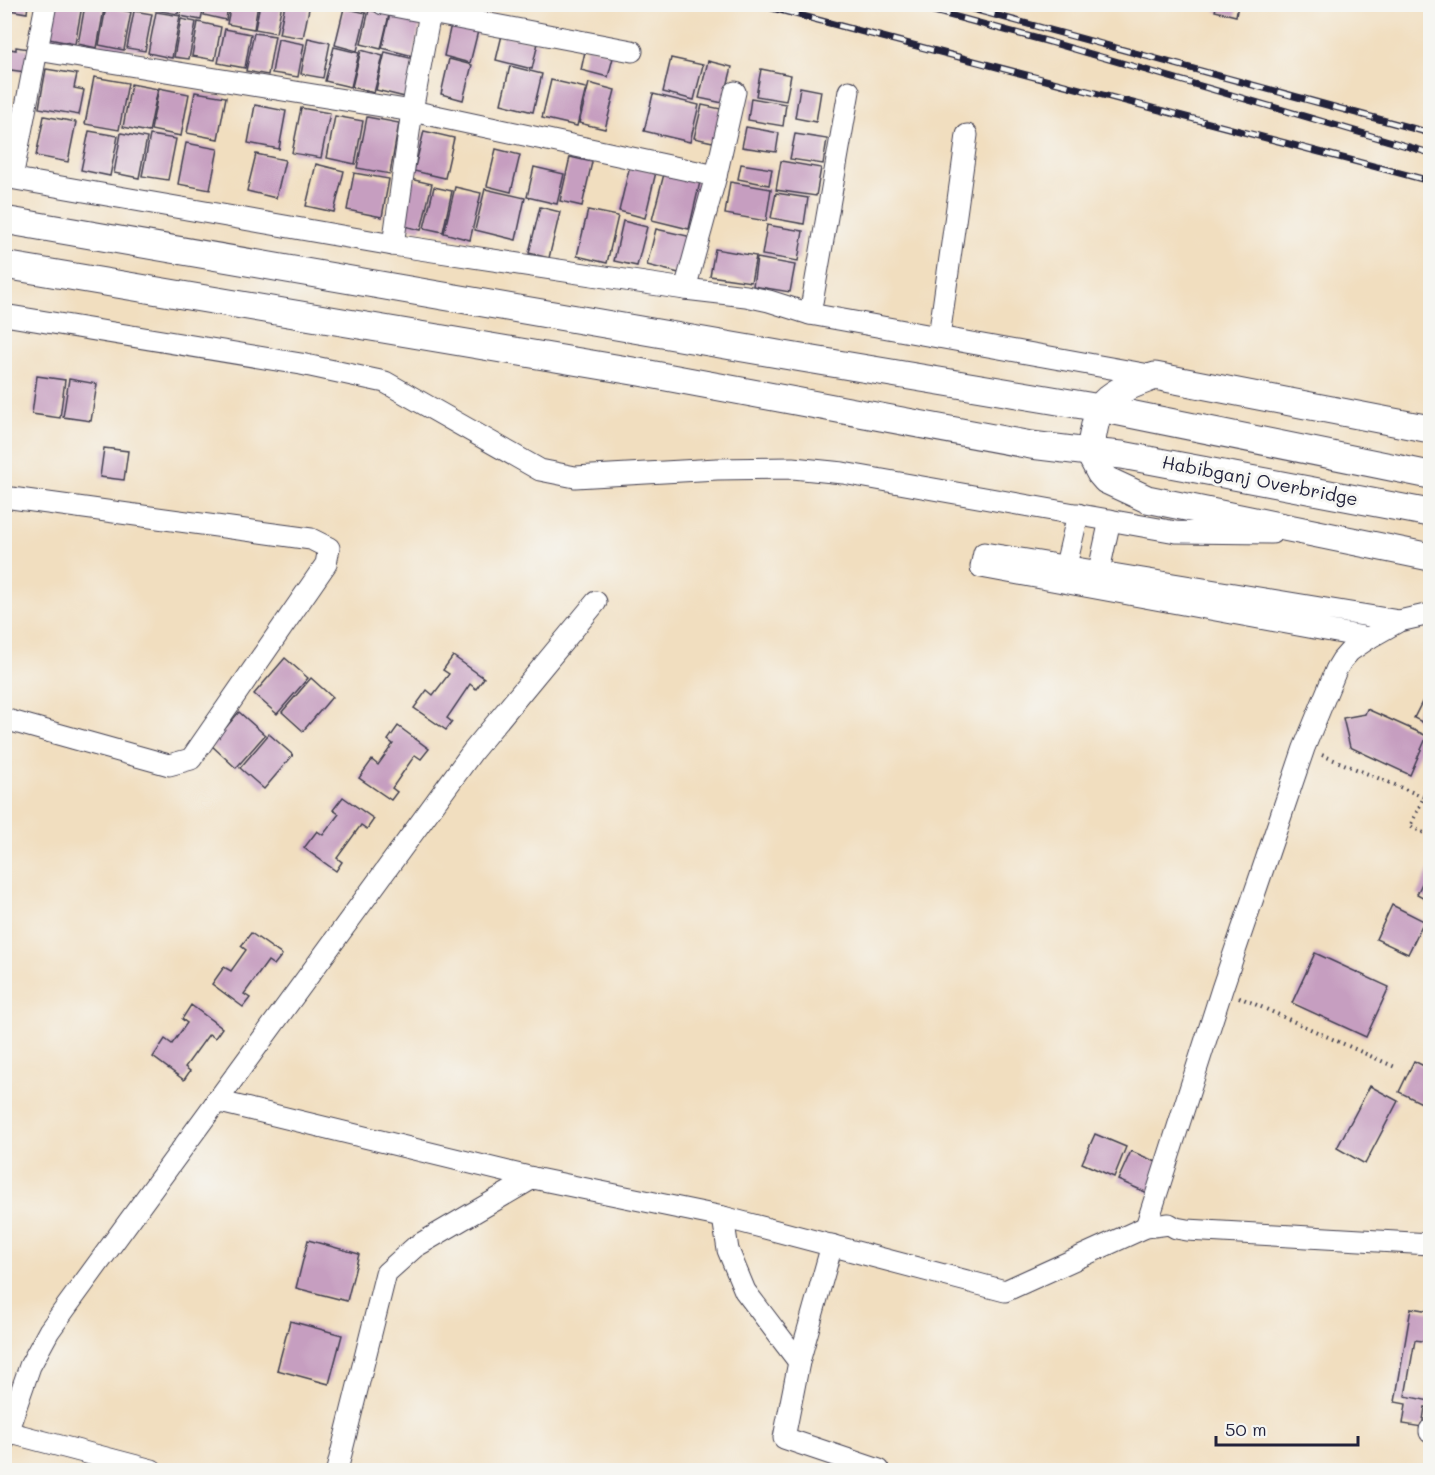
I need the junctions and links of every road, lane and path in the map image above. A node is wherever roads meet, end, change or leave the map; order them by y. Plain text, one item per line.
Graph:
1 (46, 4) edge
2 (383, 4) edge
3 (430, 13) junction
4 (37, 50) junction
5 (632, 51) dead end
6 (849, 91) dead end
7 (735, 92) dead end
8 (412, 111) junction
9 (967, 135) dead end
10 (716, 176) junction
11 (8, 178) edge
12 (4, 220) edge
13 (393, 245) junction
14 (4, 265) edge
15 (685, 289) junction
16 (810, 314) junction
17 (4, 315) edge
18 (939, 337) junction
19 (1155, 376) junction
20 (1100, 408) junction
21 (1431, 429) edge
22 (1089, 452) junction
23 (1423, 474) edge
24 (4, 497) edge
25 (1431, 513) edge
26 (1078, 514) junction
27 (1110, 520) junction
28 (1318, 534) junction
29 (1431, 557) edge
30 (1097, 580) junction
31 (596, 602) dead end
32 (1431, 614) edge
33 (1399, 621) junction
34 (1369, 638) junction
35 (4, 719) edge
36 (1304, 748) junction
37 (1431, 836) edge
38 (1222, 989) junction
39 (1395, 1067) dead end
40 (216, 1101) junction
41 (533, 1178) junction
42 (723, 1217) junction
43 (1169, 1224) junction
44 (1146, 1227) junction
45 (1431, 1231) edge
46 (1431, 1244) edge
47 (832, 1245) junction
48 (799, 1362) junction
49 (5, 1436) edge
50 (152, 1470) edge
51 (337, 1470) edge
52 (879, 1470) edge

1 - 4 street
2 - 3 street
3 - 5 street
3 - 8 street
4 - 8 street
4 - 11 street
6 - 16 street
7 - 10 street
8 - 10 street
8 - 13 street
9 - 18 street
10 - 15 street
11 - 13 street
12 - 20 main road
13 - 15 street
14 - 22 main road, Habibganj Overbridge
15 - 16 street
16 - 18 street
17 - 26 street
18 - 19 street
19 - 20 main road
19 - 21 main road
20 - 22 main road
20 - 23 main road
22 - 25 main road, Habibganj Overbridge
22 - 28 main road
24 - 35 street
26 - 27 street
26 - 30 street
27 - 28 street
27 - 30 street
28 - 29 main road
30 - 33 street
30 - 34 street
31 - 40 street
32 - 33 street
33 - 34 street
34 - 36 street
36 - 37 path
36 - 38 street
38 - 39 path
38 - 44 street
40 - 41 street
40 - 49 street
41 - 42 street
41 - 51 street
42 - 47 street
42 - 48 street
43 - 44 street
43 - 45 street
43 - 46 street
44 - 47 street
47 - 48 street
48 - 52 street
49 - 50 street

